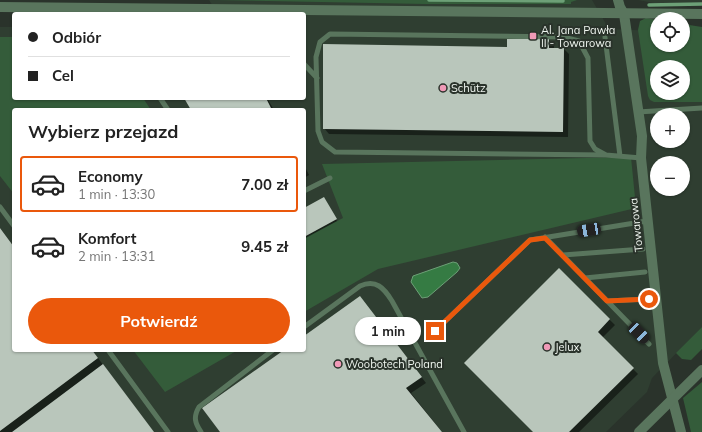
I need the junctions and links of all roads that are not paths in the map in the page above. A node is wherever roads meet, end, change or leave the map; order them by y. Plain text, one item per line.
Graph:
1 (618, 0) edge
2 (0, 7) edge
3 (115, 11) edge
4 (279, 12) edge
5 (306, 12) edge
6 (624, 14) junction
7 (702, 14) edge
8 (605, 37) dead end
9 (306, 66) edge
10 (317, 78) junction
11 (702, 108) edge
12 (638, 112) junction
13 (606, 155) junction
14 (620, 156) junction
15 (641, 158) junction
16 (330, 178) dead end
17 (306, 190) edge
18 (0, 207) edge
19 (647, 221) junction
20 (12, 223) edge
21 (545, 238) junction
22 (643, 249) dead end
23 (563, 255) junction
24 (645, 272) dead end
25 (585, 278) junction
26 (649, 299) dead end
27 (607, 301) junction
28 (306, 326) edge
29 (435, 331) dead end
30 (649, 344) dead end
31 (109, 352) edge
32 (270, 352) edge
33 (702, 370) edge
34 (672, 399) junction
35 (168, 432) edge
36 (201, 432) edge
37 (464, 432) edge
38 (639, 432) edge
39 (681, 432) edge

1 - 6 street, Towarowa
2 - 3 street
3 - 4 street
5 - 6 street
6 - 7 street
6 - 12 street, Towarowa
8 - 14 lane
9 - 10 lane
10 - 13 lane
10 - 13 lane
11 - 12 lane
12 - 15 street, Towarowa
13 - 14 lane
14 - 15 lane
15 - 19 street, Towarowa
16 - 17 lane
18 - 20 lane
19 - 21 lane
19 - 34 street, Towarowa
21 - 23 lane
21 - 29 lane
22 - 23 lane
23 - 25 lane
24 - 25 lane
25 - 27 lane
26 - 27 lane
27 - 30 lane
28 - 37 lane
31 - 35 lane
32 - 36 lane
33 - 34 street
34 - 38 street
34 - 39 street, Towarowa

